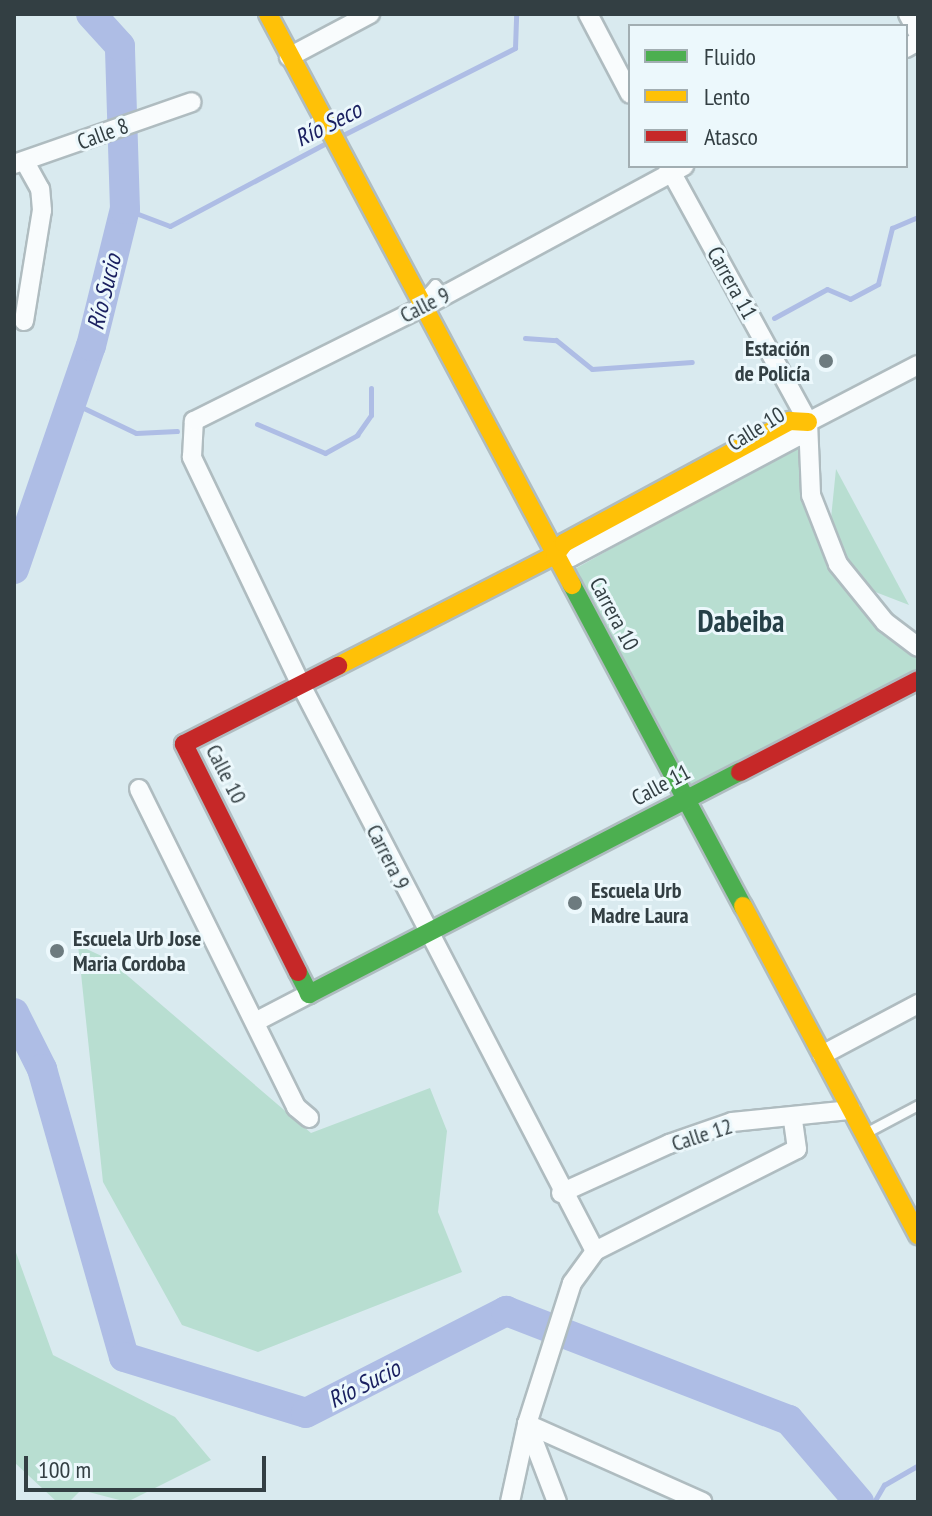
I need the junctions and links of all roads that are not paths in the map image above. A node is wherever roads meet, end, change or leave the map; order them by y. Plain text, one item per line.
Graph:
1 (268, 14) edge
2 (370, 14) edge
3 (588, 14) edge
4 (908, 14) edge
5 (918, 33) edge
6 (289, 57) junction
7 (628, 90) edge
8 (192, 102) dead end
9 (20, 163) edge
10 (674, 168) edge
11 (421, 304) junction
12 (24, 321) dead end
13 (918, 365) edge
14 (808, 422) junction
15 (192, 457) joint
16 (555, 555) junction
17 (918, 647) edge
18 (918, 680) edge
19 (301, 685) junction
20 (139, 789) dead end
21 (685, 799) junction
22 (428, 936) junction
23 (309, 994) junction
24 (918, 1004) edge
25 (257, 1021) junction
26 (822, 1055) junction
27 (918, 1105) edge
28 (851, 1110) junction
29 (309, 1118) dead end
30 (793, 1119) junction
31 (864, 1134) junction
32 (561, 1193) junction
33 (918, 1235) edge
34 (595, 1251) junction
35 (527, 1424) junction
36 (677, 1496) edge
37 (510, 1502) edge
38 (557, 1502) edge
39 (702, 1502) edge

1 - 6 street, Carrera 10
2 - 6 street
3 - 7 street
4 - 5 street
6 - 11 street, Carrera 10
8 - 9 street, Calle 8
9 - 12 street
10 - 11 street, Calle 9
10 - 14 street, Carrera 11
11 - 15 street, Calle 9
11 - 16 street, Carrera 10
13 - 14 street, Calle 10
14 - 16 street, Calle 10
14 - 17 street, Carrera 11
15 - 19 street, Carrera 9
16 - 19 street, Calle 10
16 - 21 street, Carrera 10
18 - 21 street, Calle 11
19 - 22 street, Carrera 9
19 - 23 street, Calle 10
20 - 25 street
21 - 22 street, Calle 11
21 - 26 street, Carrera 10
22 - 23 street
22 - 32 street, Carrera 9
23 - 25 street
24 - 26 street
25 - 29 street
26 - 28 street, Carrera 10
27 - 31 lane
28 - 30 street, Calle 12
28 - 31 street, Carrera 10
30 - 32 street, Calle 12
30 - 34 street
31 - 33 street, Carrera 10
32 - 34 street, Carrera 9
34 - 35 street
35 - 36 street
35 - 37 street
35 - 38 street
36 - 39 street

